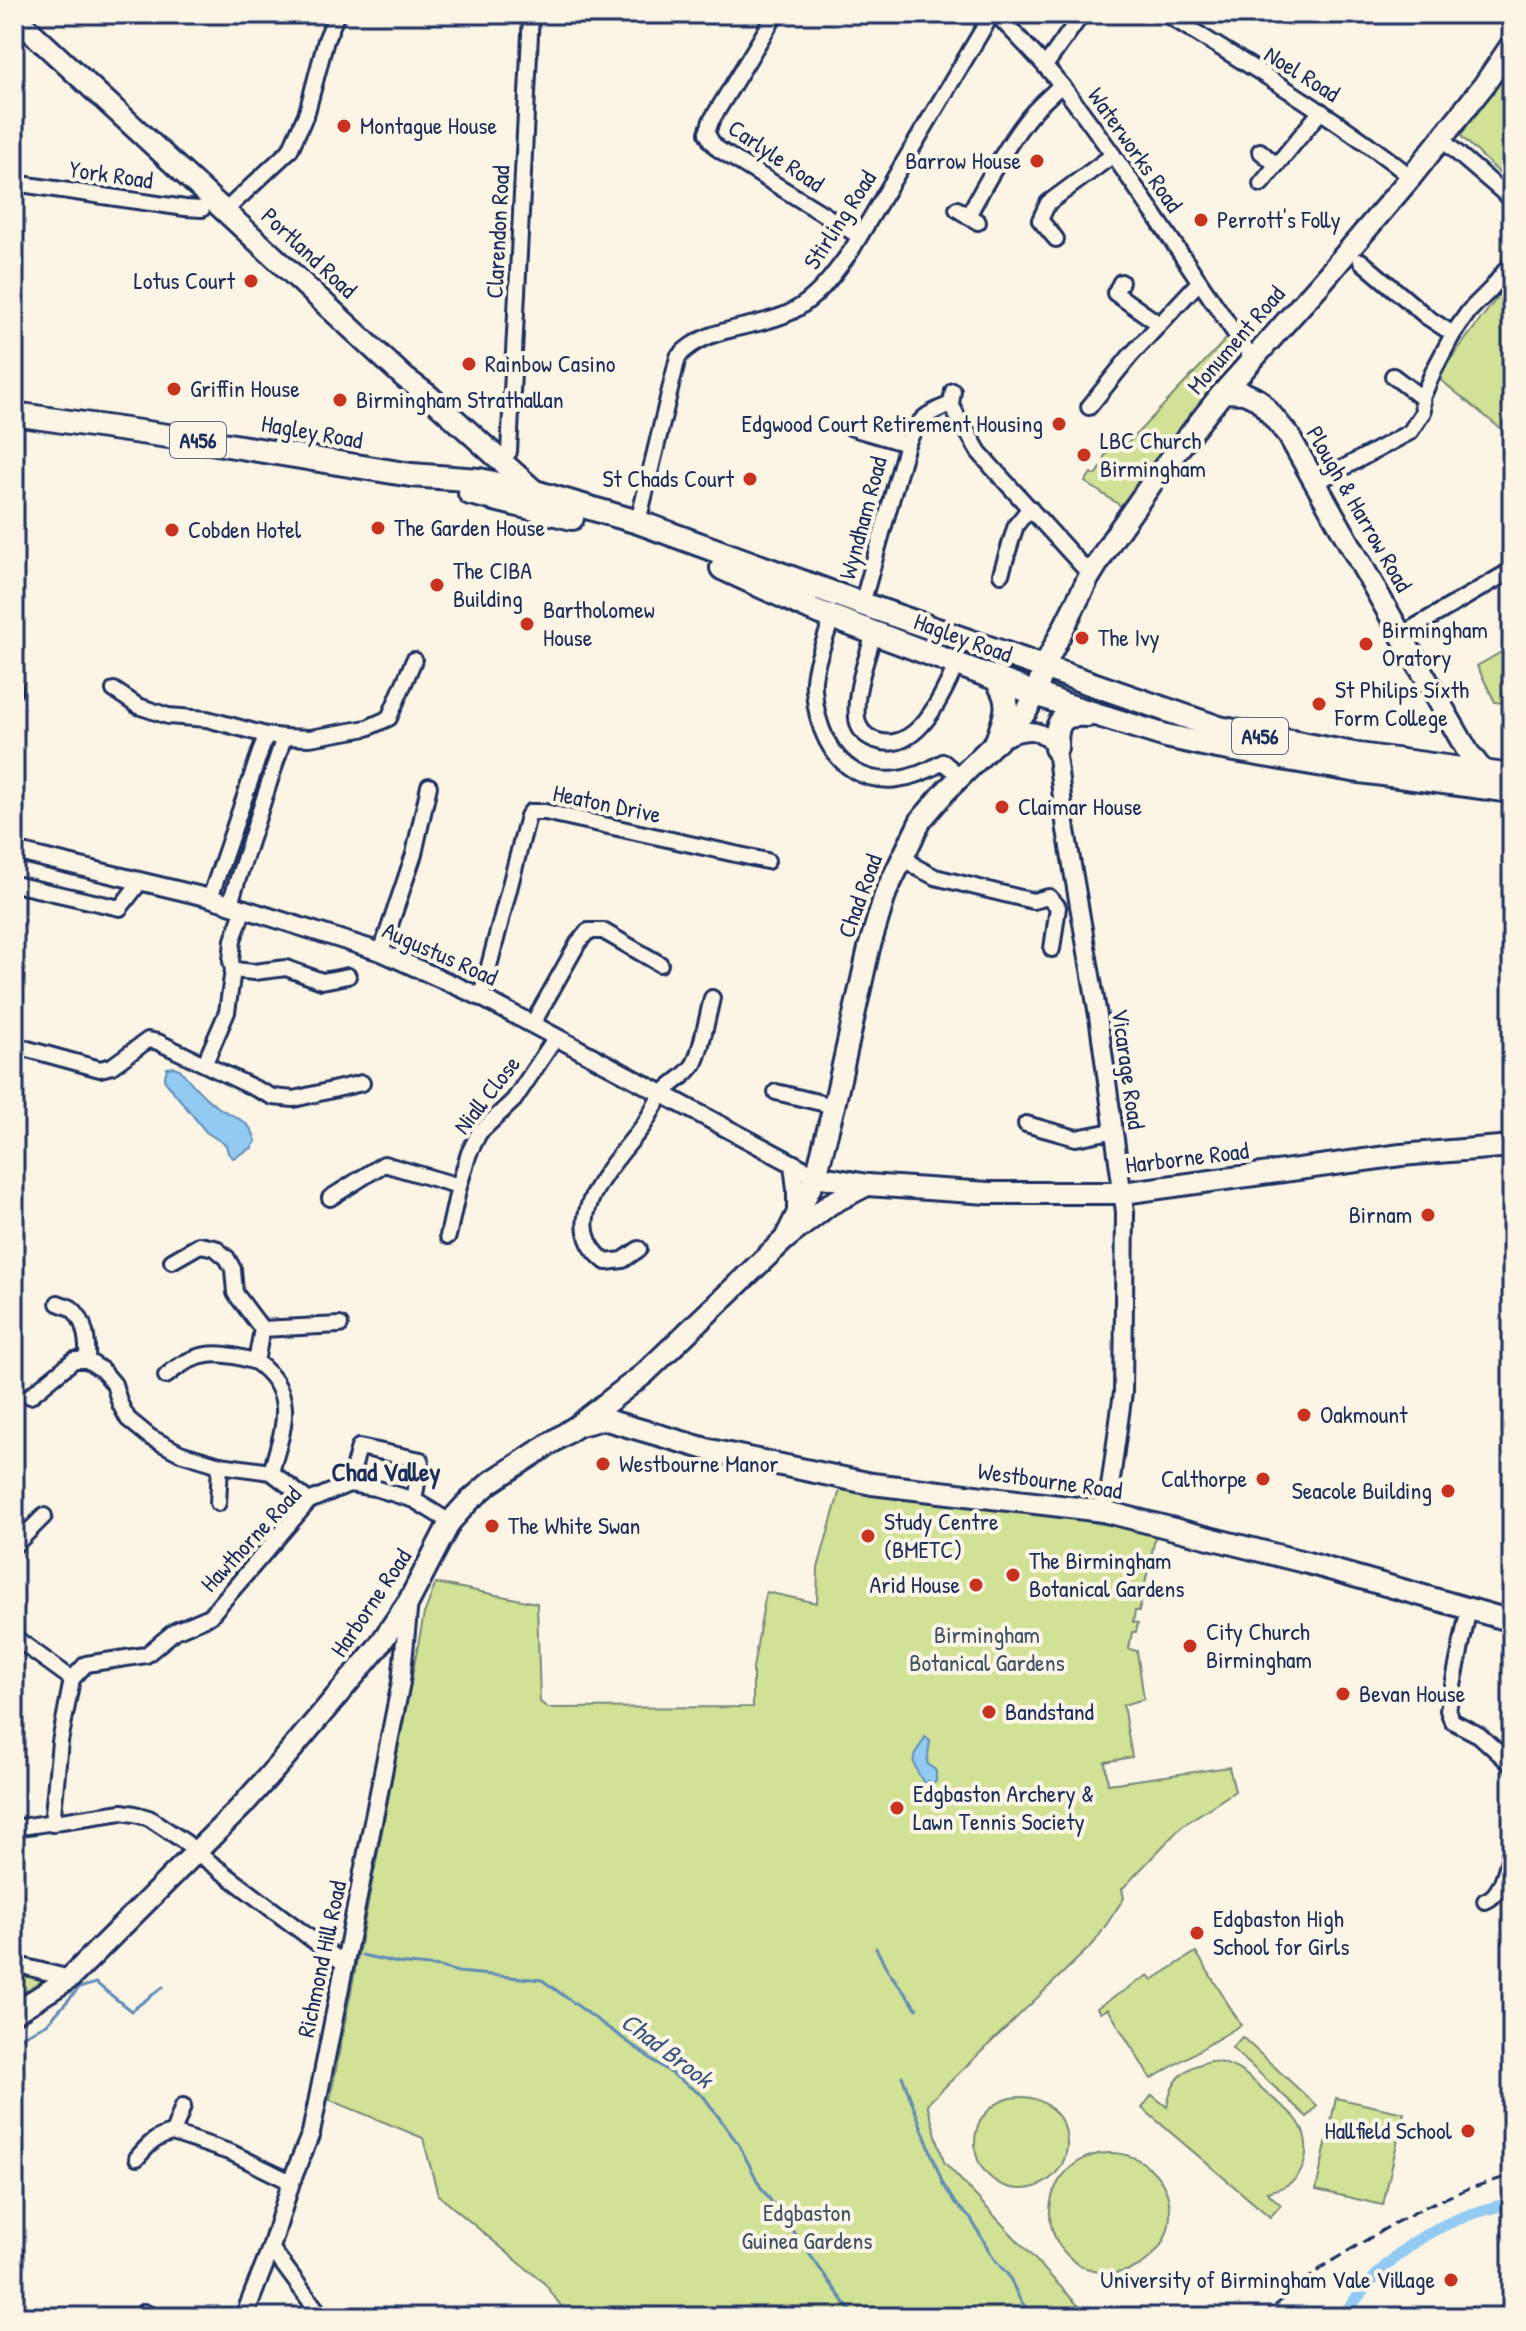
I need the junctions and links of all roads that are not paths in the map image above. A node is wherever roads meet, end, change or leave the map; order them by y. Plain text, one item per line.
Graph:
1 (337, 14) edge
2 (531, 14) edge
3 (776, 14) edge
4 (994, 14) edge
5 (1082, 14) edge
6 (1166, 14) edge
7 (14, 16) edge
8 (1512, 44) edge
9 (1045, 66) junction
10 (1061, 85) junction
11 (1321, 111) junction
12 (1441, 139) junction
13 (1260, 151) dead end
14 (1113, 155) junction
15 (1275, 164) junction
16 (1411, 177) junction
17 (14, 183) edge
18 (1261, 184) dead end
19 (1512, 200) edge
20 (202, 209) dead end
21 (226, 210) junction
22 (967, 215) dead end
23 (859, 236) junction
24 (1056, 239) dead end
25 (1361, 261) dead end
26 (1512, 262) edge
27 (1121, 282) dead end
28 (1199, 282) junction
29 (1159, 324) junction
30 (1453, 334) junction
31 (1253, 359) junction
32 (1393, 376) dead end
33 (1224, 392) junction
34 (1422, 398) junction
35 (1259, 400) junction
36 (1089, 407) dead end
37 (14, 414) edge
38 (852, 428) dead end
39 (907, 444) junction
40 (509, 452) dead end
41 (411, 475) junction
42 (1315, 483) junction
43 (535, 492) junction
44 (1030, 508) junction
45 (576, 519) junction
46 (638, 522) junction
47 (1512, 570) edge
48 (1093, 573) junction
49 (1001, 574) dead end
50 (865, 605) junction
51 (832, 617) junction
52 (874, 633) junction
53 (1401, 635) junction
54 (414, 660) dead end
55 (957, 663) junction
56 (1044, 667) junction
57 (995, 677) junction
58 (114, 690) dead end
59 (1036, 694) junction
60 (1101, 716) junction
61 (1134, 727) junction
62 (266, 735) junction
63 (284, 737) junction
64 (1218, 738) junction
65 (997, 741) junction
66 (1056, 748) junction
67 (961, 777) junction
68 (1492, 778) edge
69 (429, 786) dead end
70 (1512, 790) edge
71 (14, 851) edge
72 (903, 855) junction
73 (767, 861) dead end
74 (140, 882) junction
75 (14, 884) edge
76 (1049, 897) junction
77 (1077, 897) junction
78 (210, 898) junction
79 (237, 906) junction
80 (1052, 949) dead end
81 (381, 952) junction
82 (660, 964) dead end
83 (233, 970) junction
84 (348, 976) dead end
85 (481, 997) junction
86 (712, 998) dead end
87 (532, 1025) junction
88 (556, 1037) junction
89 (24, 1048) dead end
90 (205, 1063) junction
91 (362, 1083) dead end
92 (776, 1092) dead end
93 (663, 1093) junction
94 (834, 1106) junction
95 (1026, 1124) dead end
96 (1112, 1131) junction
97 (1512, 1146) edge
98 (809, 1168) junction
99 (867, 1185) junction
100 (459, 1186) junction
101 (1123, 1193) junction
102 (330, 1198) dead end
103 (448, 1236) dead end
104 (785, 1239) junction
105 (639, 1249) dead end
106 (172, 1261) dead end
107 (58, 1303) dead end
108 (340, 1325) dead end
109 (262, 1329) junction
110 (87, 1360) junction
111 (256, 1362) junction
112 (166, 1376) dead end
113 (30, 1396) dead end
114 (603, 1412) junction
115 (220, 1465) junction
116 (271, 1472) junction
117 (349, 1484) junction
118 (414, 1500) junction
119 (309, 1501) junction
120 (218, 1503) dead end
121 (1103, 1511) junction
122 (44, 1516) dead end
123 (450, 1522) junction
124 (14, 1546) edge
125 (409, 1601) junction
126 (1469, 1607) junction
127 (1512, 1621) edge
128 (14, 1637) edge
129 (72, 1679) junction
130 (1512, 1765) edge
131 (52, 1824) junction
132 (14, 1828) edge
133 (1512, 1848) edge
134 (196, 1852) junction
135 (1485, 1901) dead end
136 (14, 1964) edge
137 (346, 1965) junction
138 (70, 1978) junction
139 (14, 2013) edge
140 (183, 2106) dead end
141 (173, 2133) junction
142 (137, 2158) dead end
143 (291, 2182) junction
144 (271, 2248) junction
145 (244, 2317) edge
146 (322, 2317) edge

1 - 21 street
2 - 40 street, Clarendon Road
3 - 23 street, Carlyle Road
4 - 9 street, Waterworks Road
4 - 23 street, Stirling Road
5 - 9 street
6 - 11 street, Noel Road
7 - 21 main road, Portland Road
8 - 12 main road, Monument Road
9 - 10 street, Waterworks Road
10 - 14 street, Waterworks Road
10 - 22 street
11 - 15 street
11 - 16 street, Noel Road
12 - 16 main road, Monument Road
12 - 19 street
13 - 15 street
14 - 24 street
14 - 28 street, Waterworks Road
15 - 18 street
16 - 31 main road, Monument Road
17 - 20 street, York Road
21 - 43 main road, Portland Road
23 - 46 street, Stirling Road
25 - 30 street
26 - 30 street
27 - 29 street
28 - 29 street
28 - 31 street, Waterworks Road
29 - 36 street
30 - 34 street
31 - 33 main road, Monument Road
31 - 35 main road
32 - 34 street
33 - 35 main road
33 - 48 main road, Monument Road
34 - 42 street
35 - 42 main road, Plough & Harrow Road
37 - 41 highway, Hagley Road / A456
38 - 39 street, Wyndham Road
39 - 44 street, Wyndham Road
39 - 50 street, Wyndham Road
41 - 43 highway, Hagley Road / A456
41 - 45 highway, Hagley Road / A456
42 - 53 main road, Plough & Harrow Road
43 - 45 main road, Portland Road
43 - 46 highway, Hagley Road / A456
44 - 48 street
44 - 49 street
45 - 51 highway, Hagley Road / A456
46 - 50 highway, Hagley Road / A456
47 - 53 street
48 - 56 main road, Monument Road
50 - 52 highway
50 - 56 highway, Hagley Road / A456
51 - 52 highway, Hagley Road / A456
51 - 67 street
52 - 55 highway, Hagley Road / A456
52 - 55 street
53 - 68 main road, Plough & Harrow Road
54 - 63 street
55 - 57 highway, Hagley Road / A456
56 - 59 main road, Monument Road
56 - 61 highway
56 - 64 highway, Hagley Road / A456
57 - 59 highway, Hagley Road / A456
57 - 65 highway
58 - 62 street
59 - 60 highway, Hagley Road / A456
59 - 65 main road, Chad Road
60 - 61 highway, Hagley Road / A456
60 - 66 highway
61 - 64 highway, Hagley Road / A456
62 - 63 street
62 - 78 street
63 - 79 street
64 - 68 highway, Hagley Road / A456
65 - 66 street
65 - 67 main road, Chad Road
66 - 77 street, Vicarage Road
67 - 72 main road, Chad Road
68 - 70 highway, Hagley Road / A456
69 - 81 street
71 - 74 street, Augustus Road
72 - 76 street
72 - 94 main road, Chad Road
73 - 85 street, Heaton Drive
74 - 75 street
74 - 78 street, Augustus Road
76 - 77 street
76 - 80 street
77 - 96 street, Vicarage Road
78 - 79 street, Augustus Road
79 - 81 street, Augustus Road
79 - 83 street
81 - 85 street, Augustus Road
82 - 87 street
83 - 84 street
83 - 90 street
85 - 87 street, Augustus Road
86 - 93 street
87 - 88 street, Augustus Road
88 - 93 street, Augustus Road
88 - 100 street, Niall Close
89 - 90 street
90 - 91 street
92 - 94 street
93 - 98 street, Augustus Road
93 - 105 street
94 - 98 main road, Chad Road
95 - 96 street
96 - 101 street, Vicarage Road
97 - 101 main road, Harborne Road
98 - 99 main road, Harborne Road
98 - 104 main road, Harborne Road
99 - 101 main road, Harborne Road
99 - 104 main road, Harborne Road
100 - 102 street
100 - 103 street, Niall Close
101 - 121 street, Vicarage Road
104 - 114 main road, Harborne Road
106 - 109 street
107 - 110 street
108 - 109 street
109 - 111 street
110 - 113 street
110 - 115 street
111 - 112 street
111 - 116 street
114 - 121 main road, Westbourne Road
114 - 123 main road, Harborne Road
115 - 116 street
115 - 120 street
116 - 119 street
117 - 118 street
117 - 118 street
117 - 119 street, Hawthorne Road
118 - 123 street
119 - 129 street, Hawthorne Road
121 - 126 main road, Westbourne Road
122 - 124 street
123 - 125 main road, Harborne Road
125 - 134 main road, Harborne Road
125 - 137 street, Richmond Hill Road
126 - 127 main road, Westbourne Road
126 - 130 street
128 - 129 street
129 - 131 street
131 - 132 street
131 - 134 street
133 - 135 street
134 - 137 street
134 - 138 main road, Harborne Road
136 - 138 street
137 - 143 street, Richmond Hill Road
138 - 139 main road, Harborne Road
140 - 141 street
141 - 142 street
141 - 143 street
143 - 144 street, Richmond Hill Road
144 - 145 street, Richmond Hill Road
144 - 146 street

